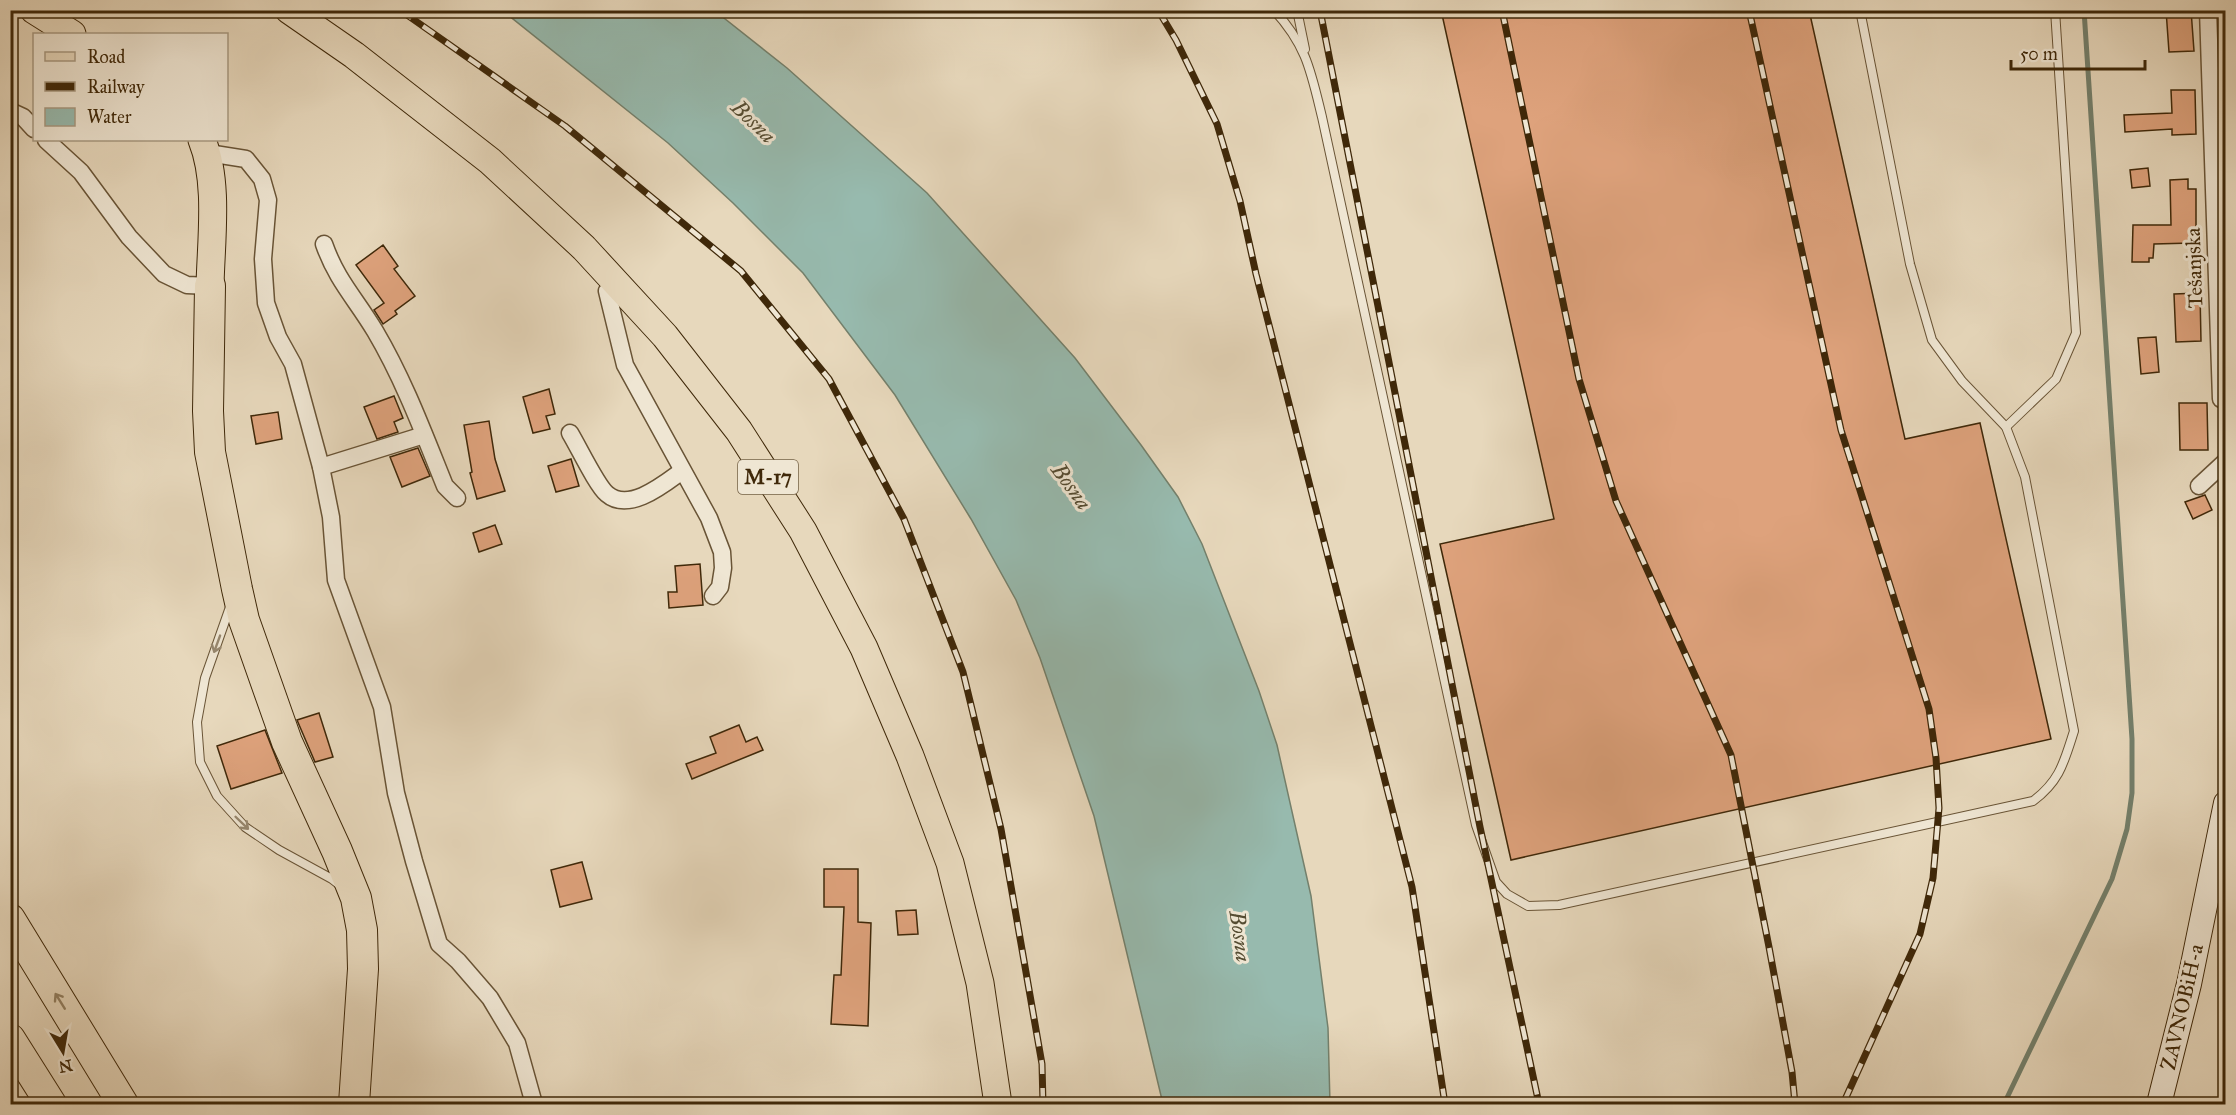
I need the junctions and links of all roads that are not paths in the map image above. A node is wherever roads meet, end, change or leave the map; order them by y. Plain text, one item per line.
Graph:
1 (33, 10) edge
2 (289, 10) edge
3 (1274, 10) edge
4 (1297, 10) edge
5 (1860, 10) edge
6 (2055, 10) edge
7 (2208, 10) edge
8 (70, 33) edge
9 (1308, 61) junction
10 (10, 111) edge
11 (33, 128) edge
12 (2219, 135) edge
13 (47, 141) edge
14 (205, 146) edge
15 (324, 244) dead end
16 (616, 283) junction
17 (210, 286) junction
18 (2221, 399) dead end
19 (2006, 427) junction
20 (570, 434) dead end
21 (424, 435) junction
22 (2226, 461) edge
23 (321, 467) junction
24 (682, 471) junction
25 (2199, 486) dead end
26 (457, 498) dead end
27 (237, 589) junction
28 (713, 596) dead end
29 (2226, 803) edge
30 (356, 898) junction
31 (10, 919) edge
32 (13, 1043) edge
33 (37, 1104) edge
34 (51, 1104) edge
35 (123, 1104) edge
36 (354, 1104) edge
37 (534, 1104) edge
38 (999, 1104) edge
39 (2159, 1104) edge

1 - 8 main road
2 - 16 main road, M-17
3 - 9 lane
4 - 9 lane
5 - 19 lane
6 - 19 lane
7 - 12 street, Tešanjska
9 - 19 lane
10 - 11 street
12 - 18 street, Tešanjska
13 - 17 street
14 - 17 main road
14 - 23 street
15 - 21 street
16 - 24 street
16 - 38 main road, M-17
17 - 27 highway
20 - 24 street
21 - 23 street
21 - 26 street
22 - 25 street
23 - 37 street
24 - 28 street
27 - 30 highway
27 -> 30 lane
29 - 39 main road, ZAVNOBiH-a
30 - 36 highway
35 -> 31 highway
32 - 33 highway
32 - 34 highway

